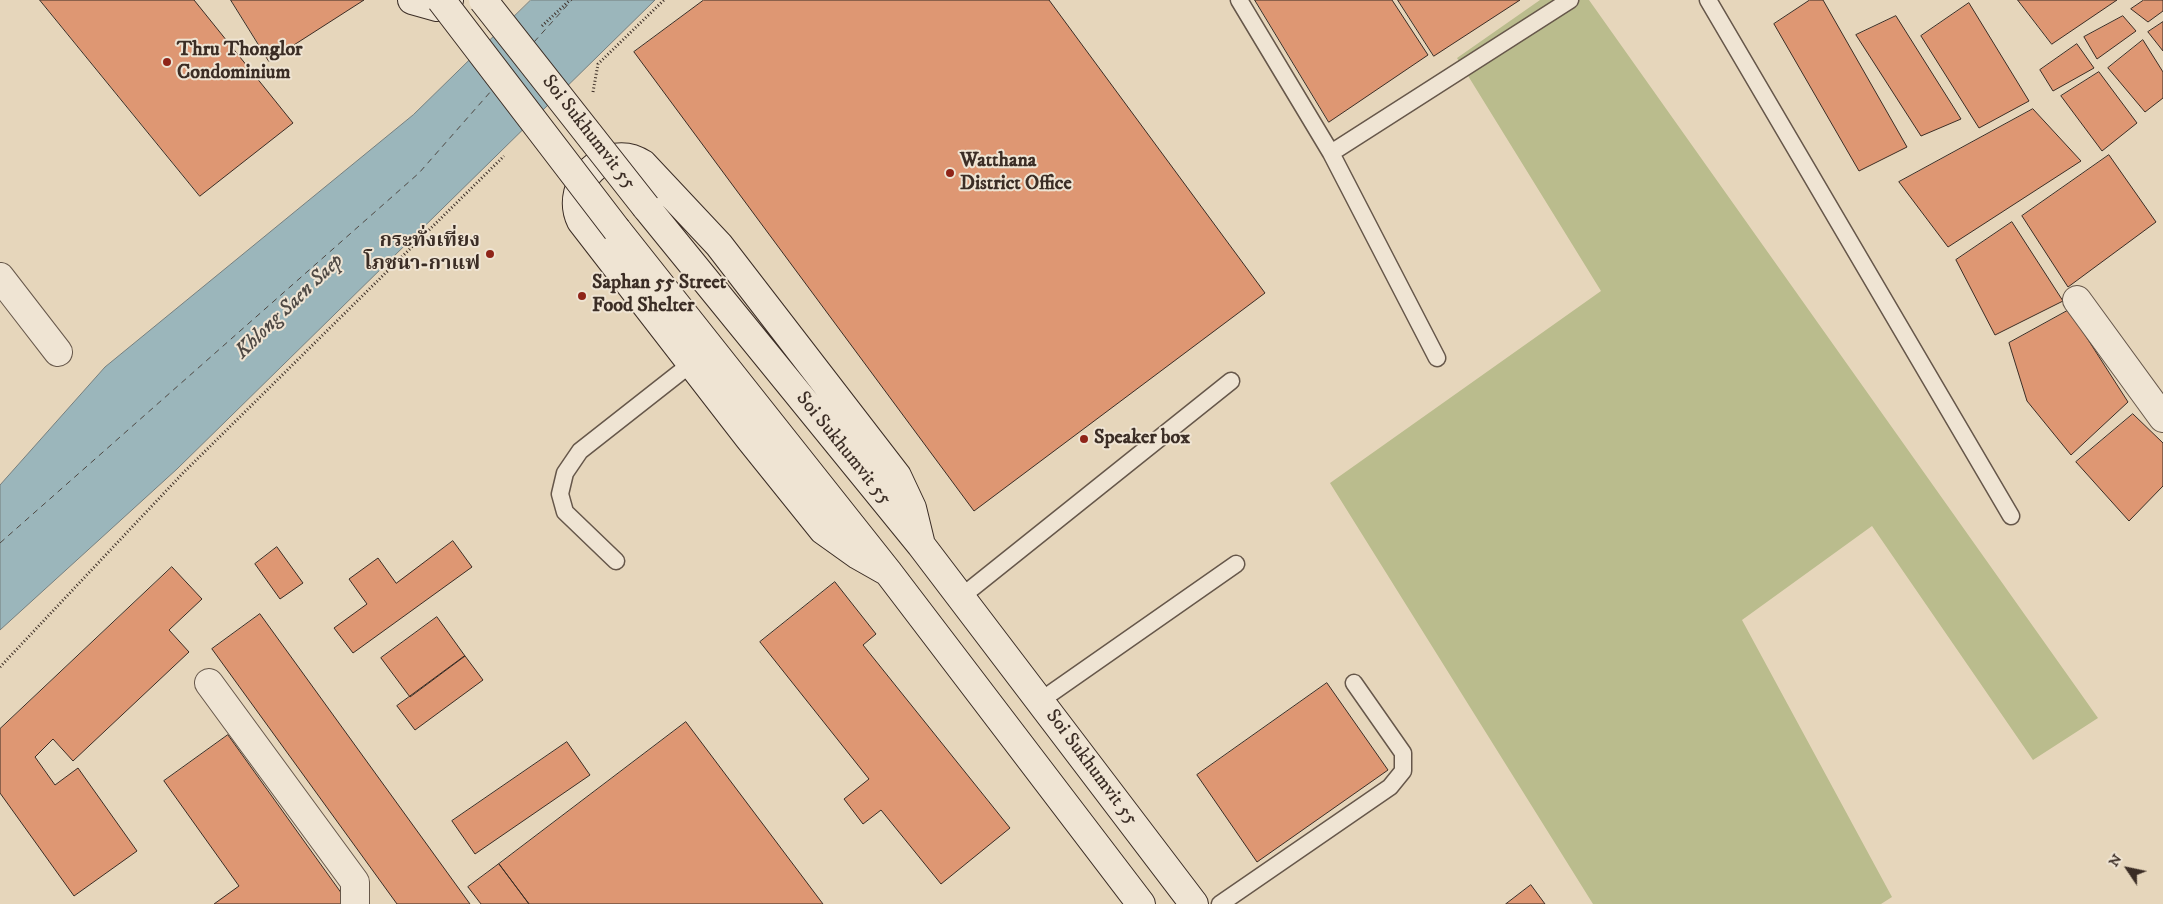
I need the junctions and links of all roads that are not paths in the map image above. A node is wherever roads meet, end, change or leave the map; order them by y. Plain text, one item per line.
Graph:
1 (412, 0) edge
2 (441, 0) edge
3 (448, 0) edge
4 (483, 0) edge
5 (1239, 0) edge
6 (1570, 0) edge
7 (1708, 0) edge
8 (1331, 154) junction
9 (0, 276) edge
10 (2078, 300) dead end
11 (58, 352) dead end
12 (1437, 358) dead end
13 (692, 363) junction
14 (1232, 381) dead end
15 (2163, 418) edge
16 (2011, 516) dead end
17 (921, 545) junction
18 (616, 561) dead end
19 (1236, 564) dead end
20 (888, 572) junction
21 (961, 596) junction
22 (209, 683) dead end
23 (1354, 683) dead end
24 (1040, 701) junction
25 (355, 904) edge
26 (1140, 904) edge
27 (1194, 904) edge
28 (1220, 904) edge

1 - 3 main road
2 - 20 main road, Soi Sukhumvit 55, bridge
4 - 17 main road, Soi Sukhumvit 55, bridge
5 - 8 lane
6 - 8 lane
7 - 16 lane
8 - 12 lane
9 - 11 main road
10 - 15 main road
13 - 17 main road
13 - 18 lane
13 - 20 main road
14 - 21 lane
17 - 21 main road, Soi Sukhumvit 55
19 - 24 lane
20 - 26 main road, Soi Sukhumvit 55
21 - 24 main road, Soi Sukhumvit 55
22 - 25 main road
23 - 28 lane
24 - 27 main road, Soi Sukhumvit 55

